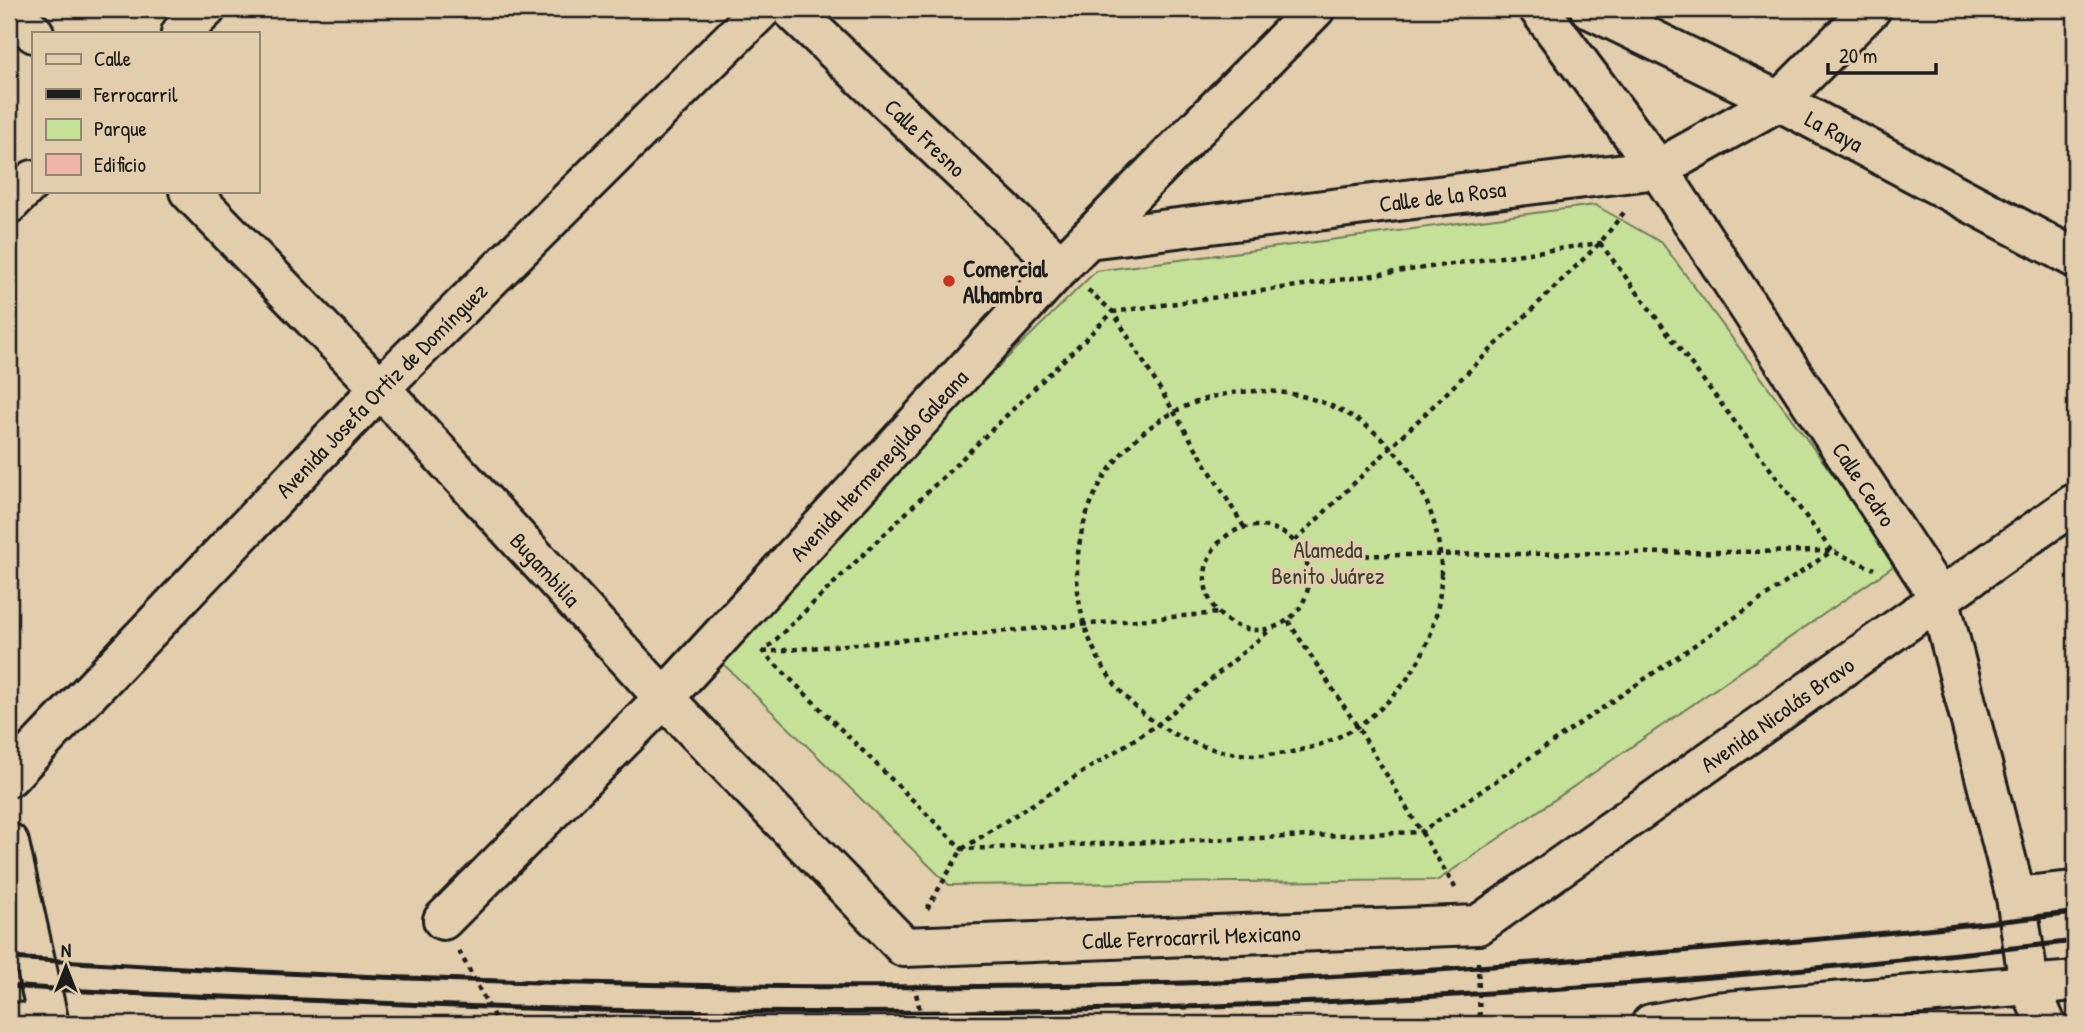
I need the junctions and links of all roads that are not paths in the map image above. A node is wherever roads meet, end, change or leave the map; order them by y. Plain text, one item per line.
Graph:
1 (9, 9) edge
2 (205, 9) edge
3 (762, 9) edge
4 (791, 9) edge
5 (1315, 9) edge
6 (1539, 9) edge
7 (1590, 9) edge
8 (1871, 9) edge
9 (33, 32) edge
10 (182, 32) edge
11 (1779, 101) junction
12 (1658, 169) junction
13 (32, 181) edge
14 (190, 192) edge
15 (9, 204) edge
16 (1088, 239) junction
17 (2075, 258) edge
18 (1061, 266) junction
19 (380, 388) junction
20 (2075, 503) edge
21 (1939, 597) junction
22 (664, 698) junction
23 (9, 778) edge
24 (9, 843) edge
25 (2075, 891) edge
26 (2016, 897) junction
27 (443, 920) road end
28 (1478, 925) joint
29 (904, 947) joint
30 (2075, 981) edge
31 (2029, 985) junction
32 (9, 1021) edge
33 (41, 1024) edge
34 (49, 1024) edge
35 (1651, 1024) edge
36 (2046, 1024) edge

1 - 9 street
2 - 10 street
3 - 19 street, Avenida Josefa Ortiz de Domínguez
4 - 18 street, Calle Fresno
5 - 16 street, Avenida Hermenegildo Galeana
6 - 12 street, Calle Cedro
7 - 11 street, La Raya
8 - 11 street, Calle de la Rosa
11 - 12 street, Calle de la Rosa
11 - 17 street, La Raya
12 - 16 street, Calle de la Rosa
12 - 21 street, Calle Cedro
13 - 15 street
14 - 19 street, Bugambilia
16 - 18 street, Avenida Hermenegildo Galeana
18 - 22 street, Avenida Hermenegildo Galeana
19 - 22 street, Bugambilia
19 - 23 street, Avenida Josefa Ortiz de Domínguez
20 - 21 street, Avenida Nicolás Bravo
21 - 26 street, Calle Cedro
21 - 28 street, Avenida Nicolás Bravo
22 - 27 street, Avenida Hermenegildo Galeana
22 - 29 street, Bugambilia
24 - 34 street
25 - 26 street
26 - 31 street, Calle Cedro
28 - 29 street, Calle Ferrocarril Mexicano
30 - 31 street
31 - 35 street
31 - 36 street, Calle Cedro
32 - 33 street

